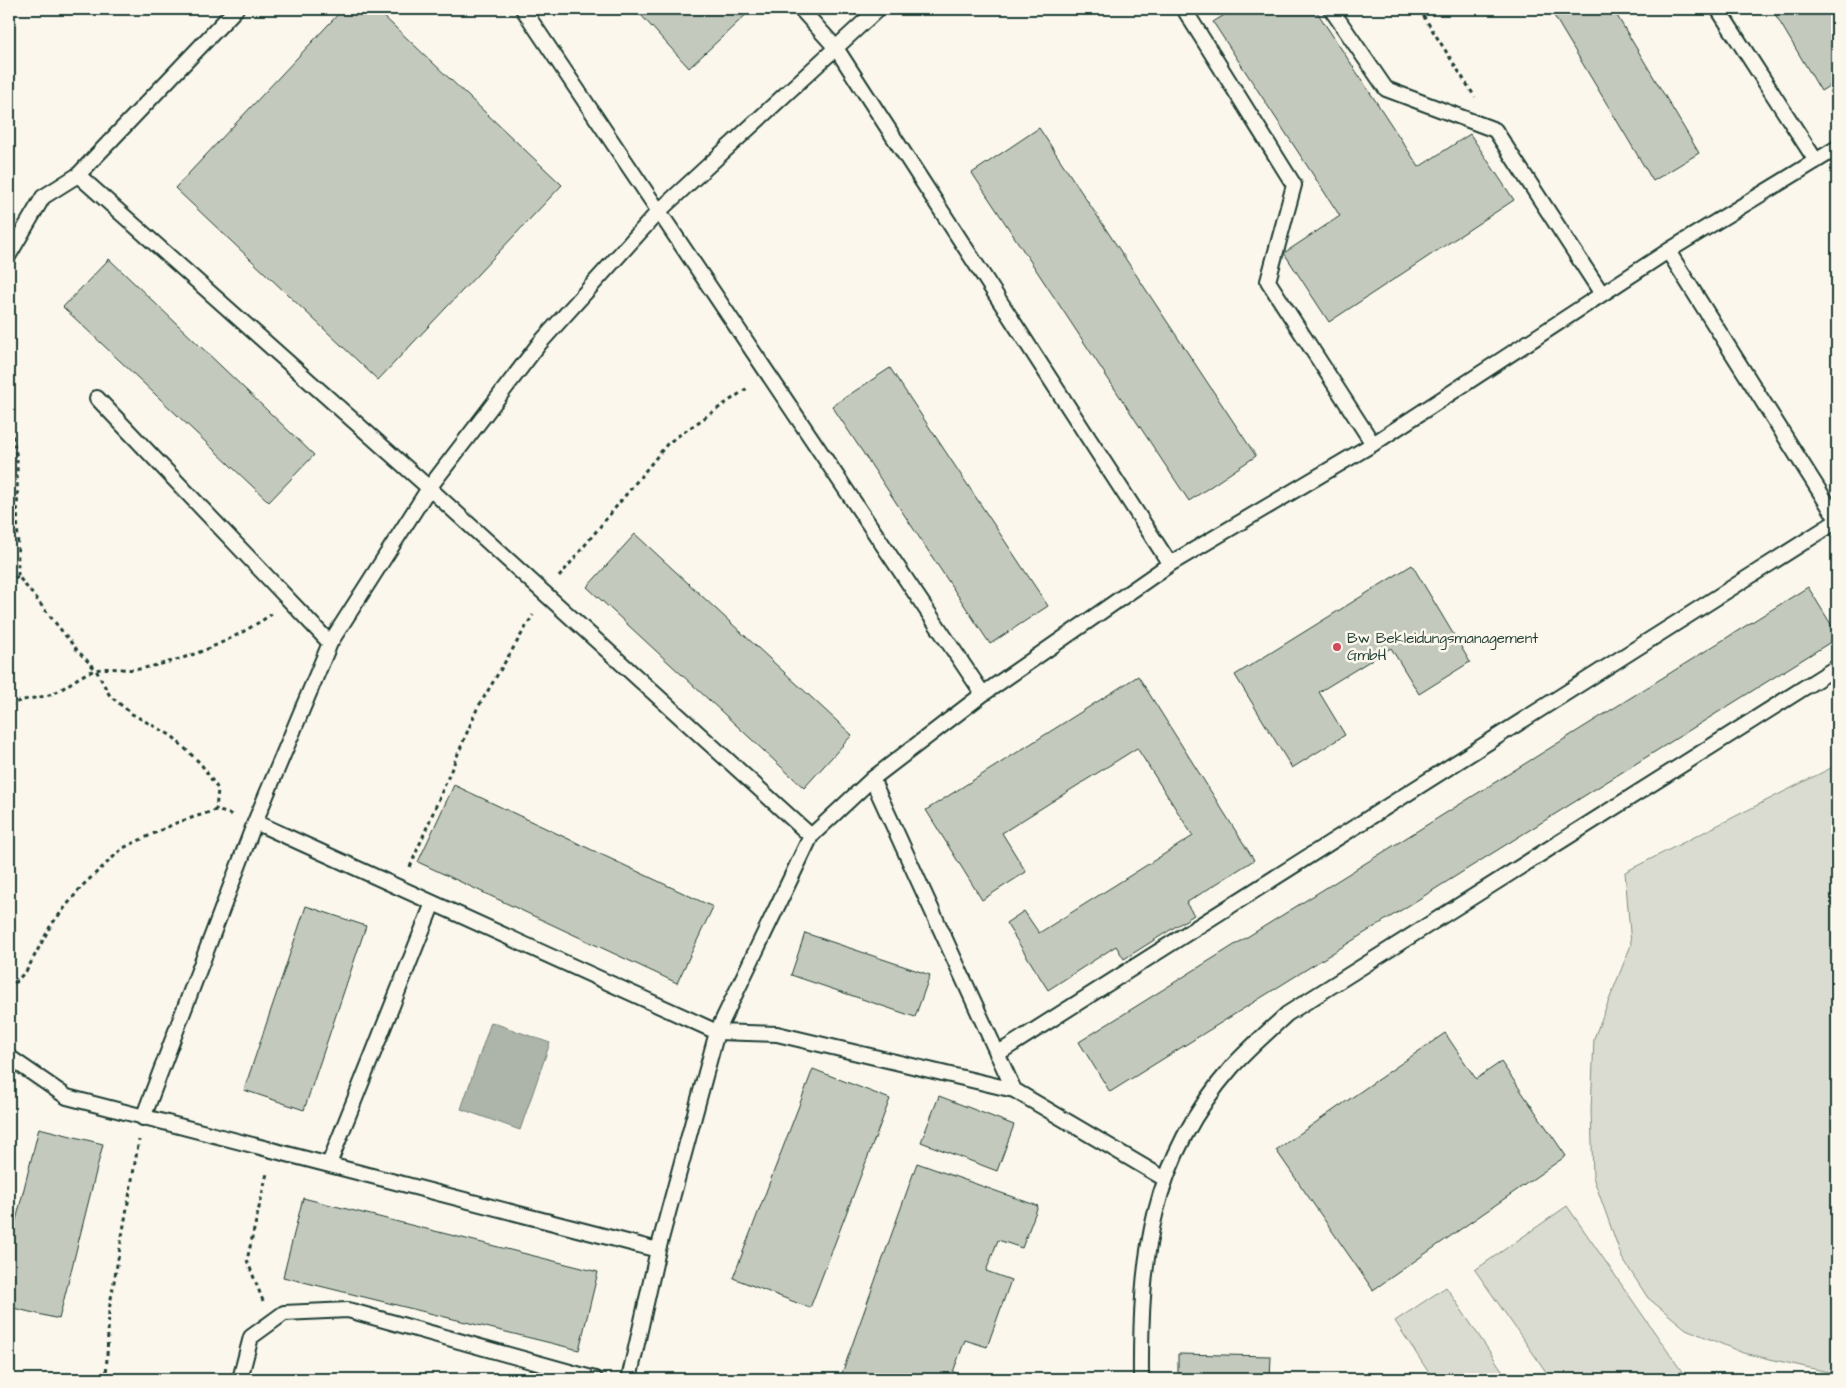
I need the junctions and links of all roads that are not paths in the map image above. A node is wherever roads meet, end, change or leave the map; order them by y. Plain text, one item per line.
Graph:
1 (236, 9) edge
2 (523, 9) edge
3 (801, 9) edge
4 (878, 9) edge
5 (1184, 9) edge
6 (1331, 9) edge
7 (1718, 9) edge
8 (836, 48) junction
9 (1837, 148) edge
10 (1816, 161) junction
11 (78, 175) junction
12 (658, 212) junction
13 (1668, 250) junction
14 (9, 255) edge
15 (1602, 294) junction
16 (96, 398) dead end
17 (1373, 444) junction
18 (429, 488) junction
19 (1837, 520) edge
20 (1170, 564) junction
21 (330, 643) junction
22 (1837, 667) edge
23 (983, 694) junction
24 (872, 779) junction
25 (255, 822) junction
26 (811, 836) junction
27 (433, 903) junction
28 (717, 1032) junction
29 (997, 1054) junction
30 (9, 1057) edge
31 (1014, 1090) junction
32 (143, 1118) junction
33 (329, 1164) junction
34 (1165, 1179) junction
35 (658, 1250) junction
36 (240, 1379) edge
37 (595, 1379) edge
38 (628, 1379) edge
39 (1141, 1379) edge

1 - 11 lane
2 - 12 lane
3 - 8 lane
4 - 8 lane
5 - 17 lane
6 - 15 lane
7 - 10 lane
8 - 12 lane
8 - 20 lane
9 - 10 lane
10 - 13 lane
11 - 14 lane
11 - 18 lane
12 - 18 lane
12 - 23 lane
13 - 15 lane
13 - 19 lane
15 - 17 lane
16 - 21 lane
17 - 20 lane
18 - 21 lane
18 - 26 lane
19 - 29 lane
20 - 23 lane
21 - 25 lane
22 - 34 lane
23 - 24 lane
24 - 26 lane
24 - 29 lane
25 - 27 lane
25 - 32 lane
26 - 28 lane
27 - 28 lane
27 - 33 lane
28 - 31 lane
28 - 35 lane
29 - 31 lane
30 - 32 lane
31 - 34 lane
32 - 33 lane
33 - 35 lane
34 - 39 lane
35 - 38 lane
36 - 37 lane

